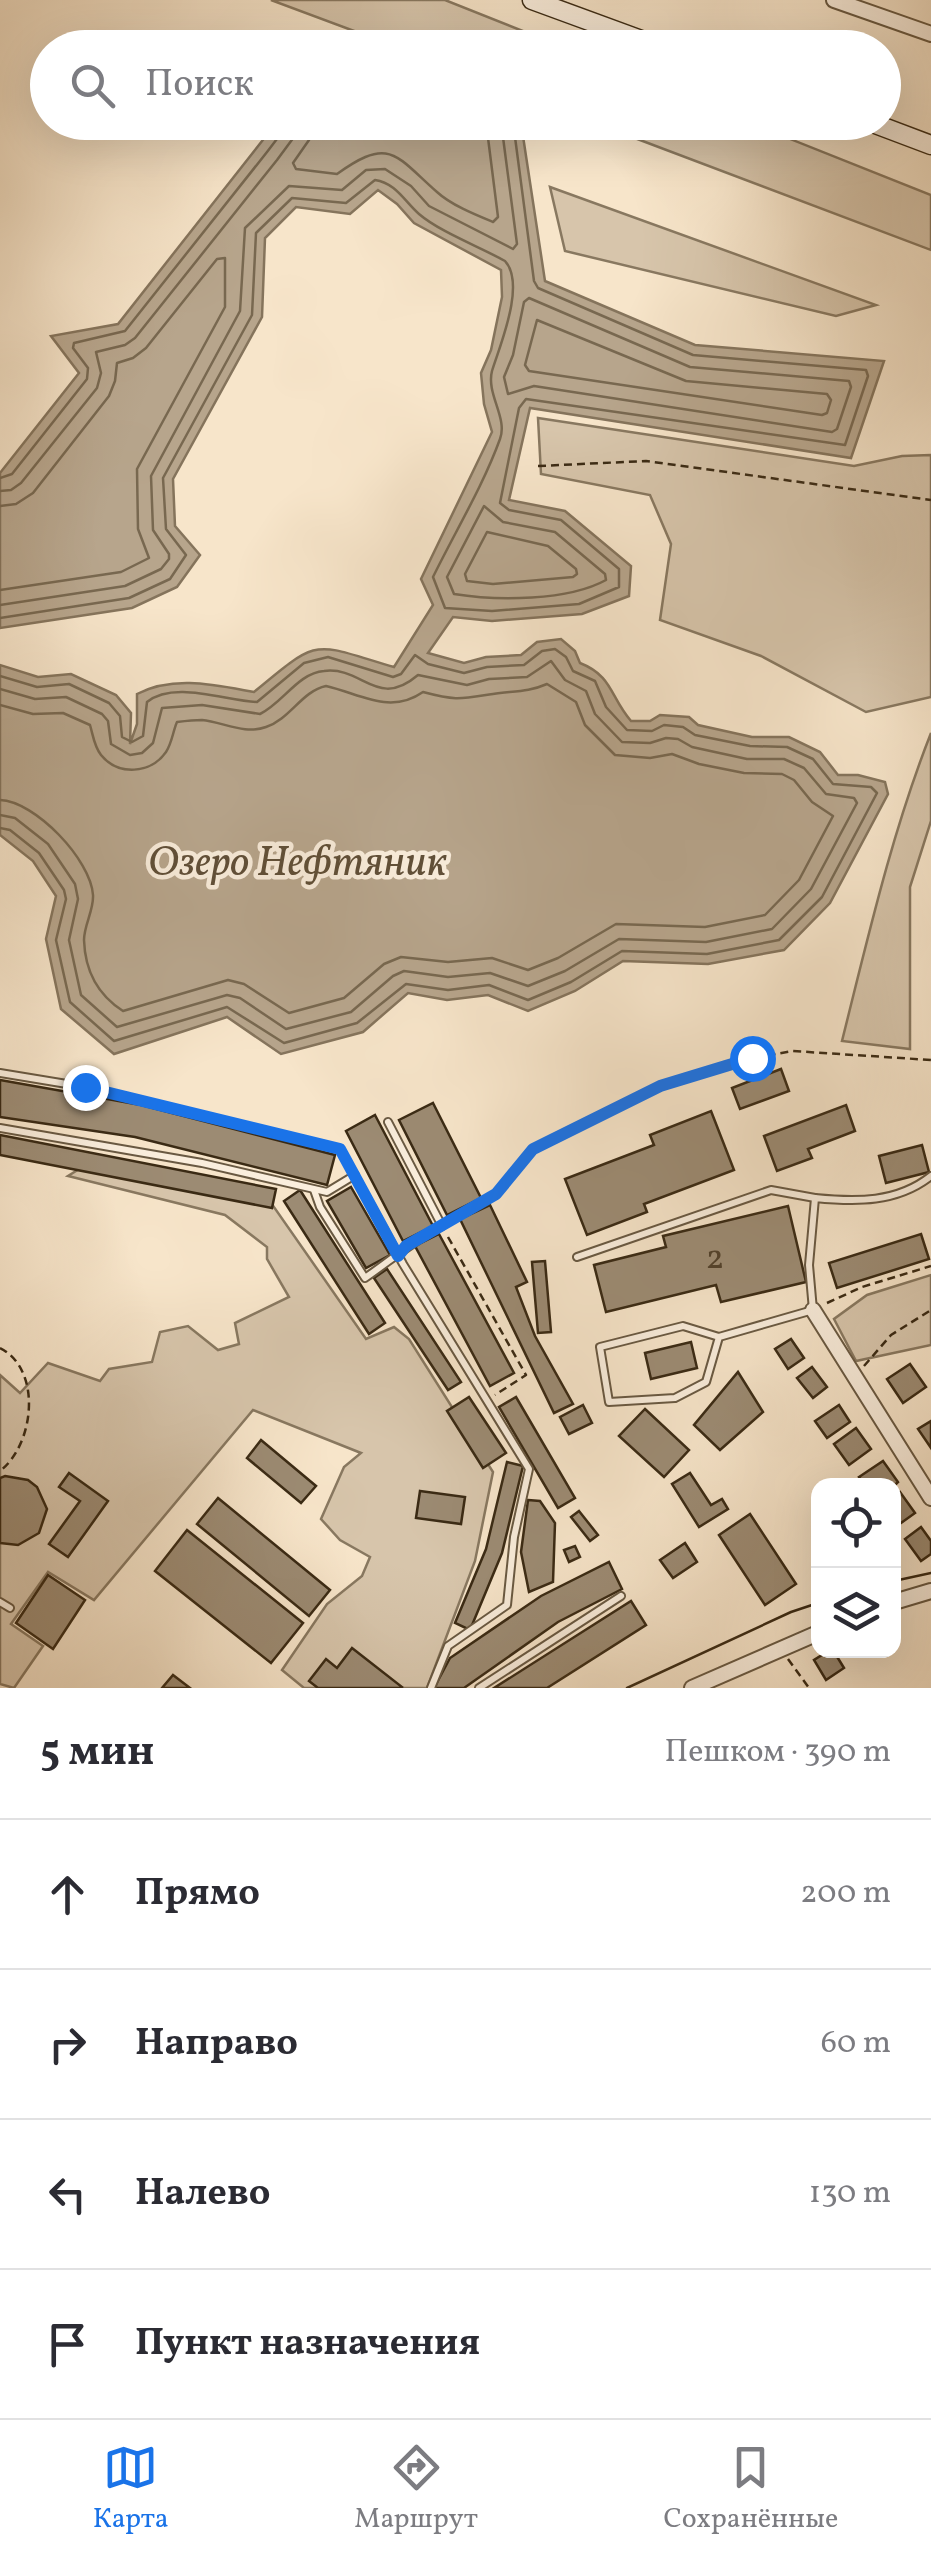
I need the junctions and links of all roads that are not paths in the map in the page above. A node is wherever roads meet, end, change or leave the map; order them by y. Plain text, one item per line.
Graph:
1 (532, 0) edge
2 (834, 0) edge
3 (614, 30) edge
4 (931, 34) edge
5 (901, 134) edge
6 (931, 145) edge
7 (0, 1073) edge
8 (388, 1122) dead end
9 (0, 1128) edge
10 (355, 1176) junction
11 (931, 1176) edge
12 (314, 1189) junction
13 (815, 1198) junction
14 (398, 1256) junction
15 (577, 1257) dead end
16 (812, 1310) junction
17 (720, 1337) junction
18 (931, 1498) edge
19 (931, 1592) edge
20 (621, 1596) dead end
21 (901, 1600) edge
22 (0, 1602) edge
23 (10, 1608) dead end
24 (811, 1637) edge
25 (431, 1688) edge
26 (479, 1688) edge
27 (692, 1688) edge

1 - 3 main road
2 - 4 street
5 - 6 main road
7 - 10 lane
8 - 14 lane
9 - 12 lane
10 - 12 lane
10 - 14 lane
11 - 13 lane
12 - 14 lane
13 - 15 lane
13 - 16 lane
14 - 25 lane
16 - 17 lane
16 - 18 street
17 - 17 lane
19 - 21 street
20 - 26 lane
22 - 23 lane
24 - 27 street

